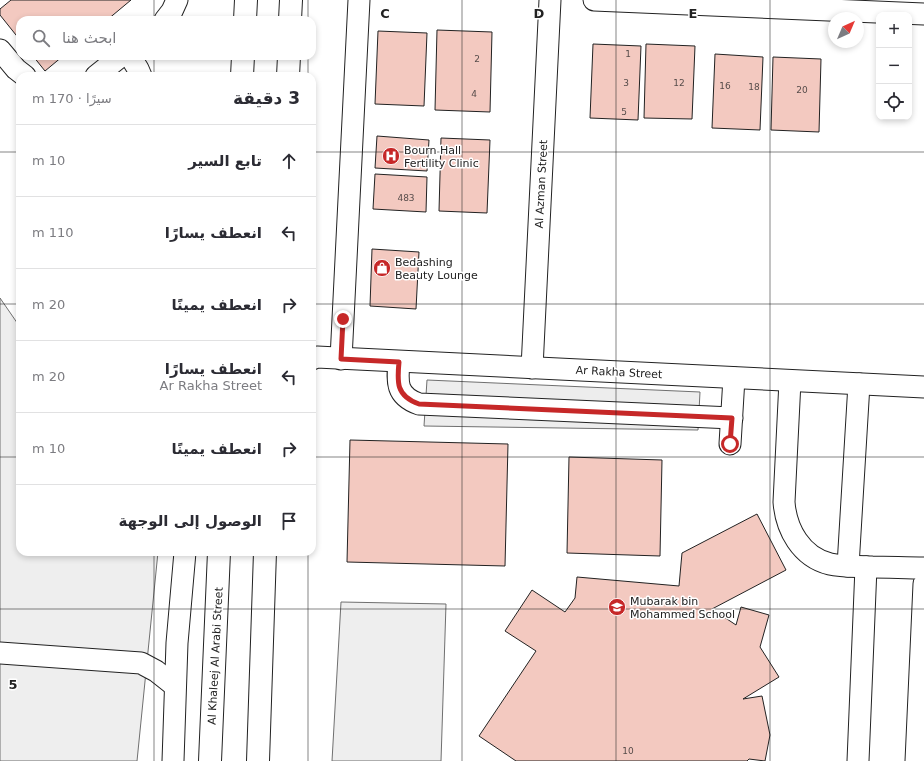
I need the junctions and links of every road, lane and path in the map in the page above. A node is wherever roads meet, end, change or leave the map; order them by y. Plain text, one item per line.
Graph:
1 (177, 0) edge
2 (246, 0) edge
3 (291, 0) edge
4 (359, 0) edge
5 (550, 0) edge
6 (594, 0) edge
7 (924, 14) edge
8 (168, 16) edge
9 (245, 16) edge
10 (290, 16) edge
11 (0, 50) edge
12 (116, 60) edge
13 (132, 60) edge
14 (243, 60) edge
15 (289, 60) edge
16 (20, 72) edge
17 (101, 72) edge
18 (139, 72) edge
19 (242, 72) edge
20 (288, 72) edge
21 (316, 357) edge
22 (341, 359) junction
23 (399, 362) junction
24 (532, 368) junction
25 (734, 378) junction
26 (790, 381) junction
27 (859, 384) junction
28 (924, 387) edge
29 (732, 418) junction
30 (730, 444) dead end
31 (185, 556) edge
32 (220, 556) edge
33 (265, 556) edge
34 (857, 567) junction
35 (924, 568) edge
36 (924, 584) edge
37 (177, 643) junction
38 (0, 653) edge
39 (141, 663) junction
40 (176, 686) junction
41 (173, 761) edge
42 (210, 761) edge
43 (258, 761) edge
44 (858, 761) edge
45 (916, 761) edge

1 - 8 street
2 - 9 highway
3 - 10 highway
4 - 22 street
5 - 24 street, Al Azman Street
6 - 7 street
11 - 16 street
12 - 17 street
13 - 18 street
14 - 19 highway
15 - 20 highway
21 - 22 street, Ar Rakha Street
22 - 23 street, Ar Rakha Street
23 - 24 street, Ar Rakha Street
23 - 29 street
24 - 25 street, Ar Rakha Street
25 - 26 street, Ar Rakha Street
25 - 29 street
26 - 27 street, Ar Rakha Street
26 - 34 street
27 - 28 street, Ar Rakha Street
27 - 34 street
29 - 30 street
31 - 37 street
32 - 42 highway, Al Khaleej Al Arabi Street
33 - 43 highway
34 - 35 street
34 - 44 street
36 - 45 street
37 - 39 street
37 - 40 street
38 - 39 street
39 - 40 street
40 - 41 street

